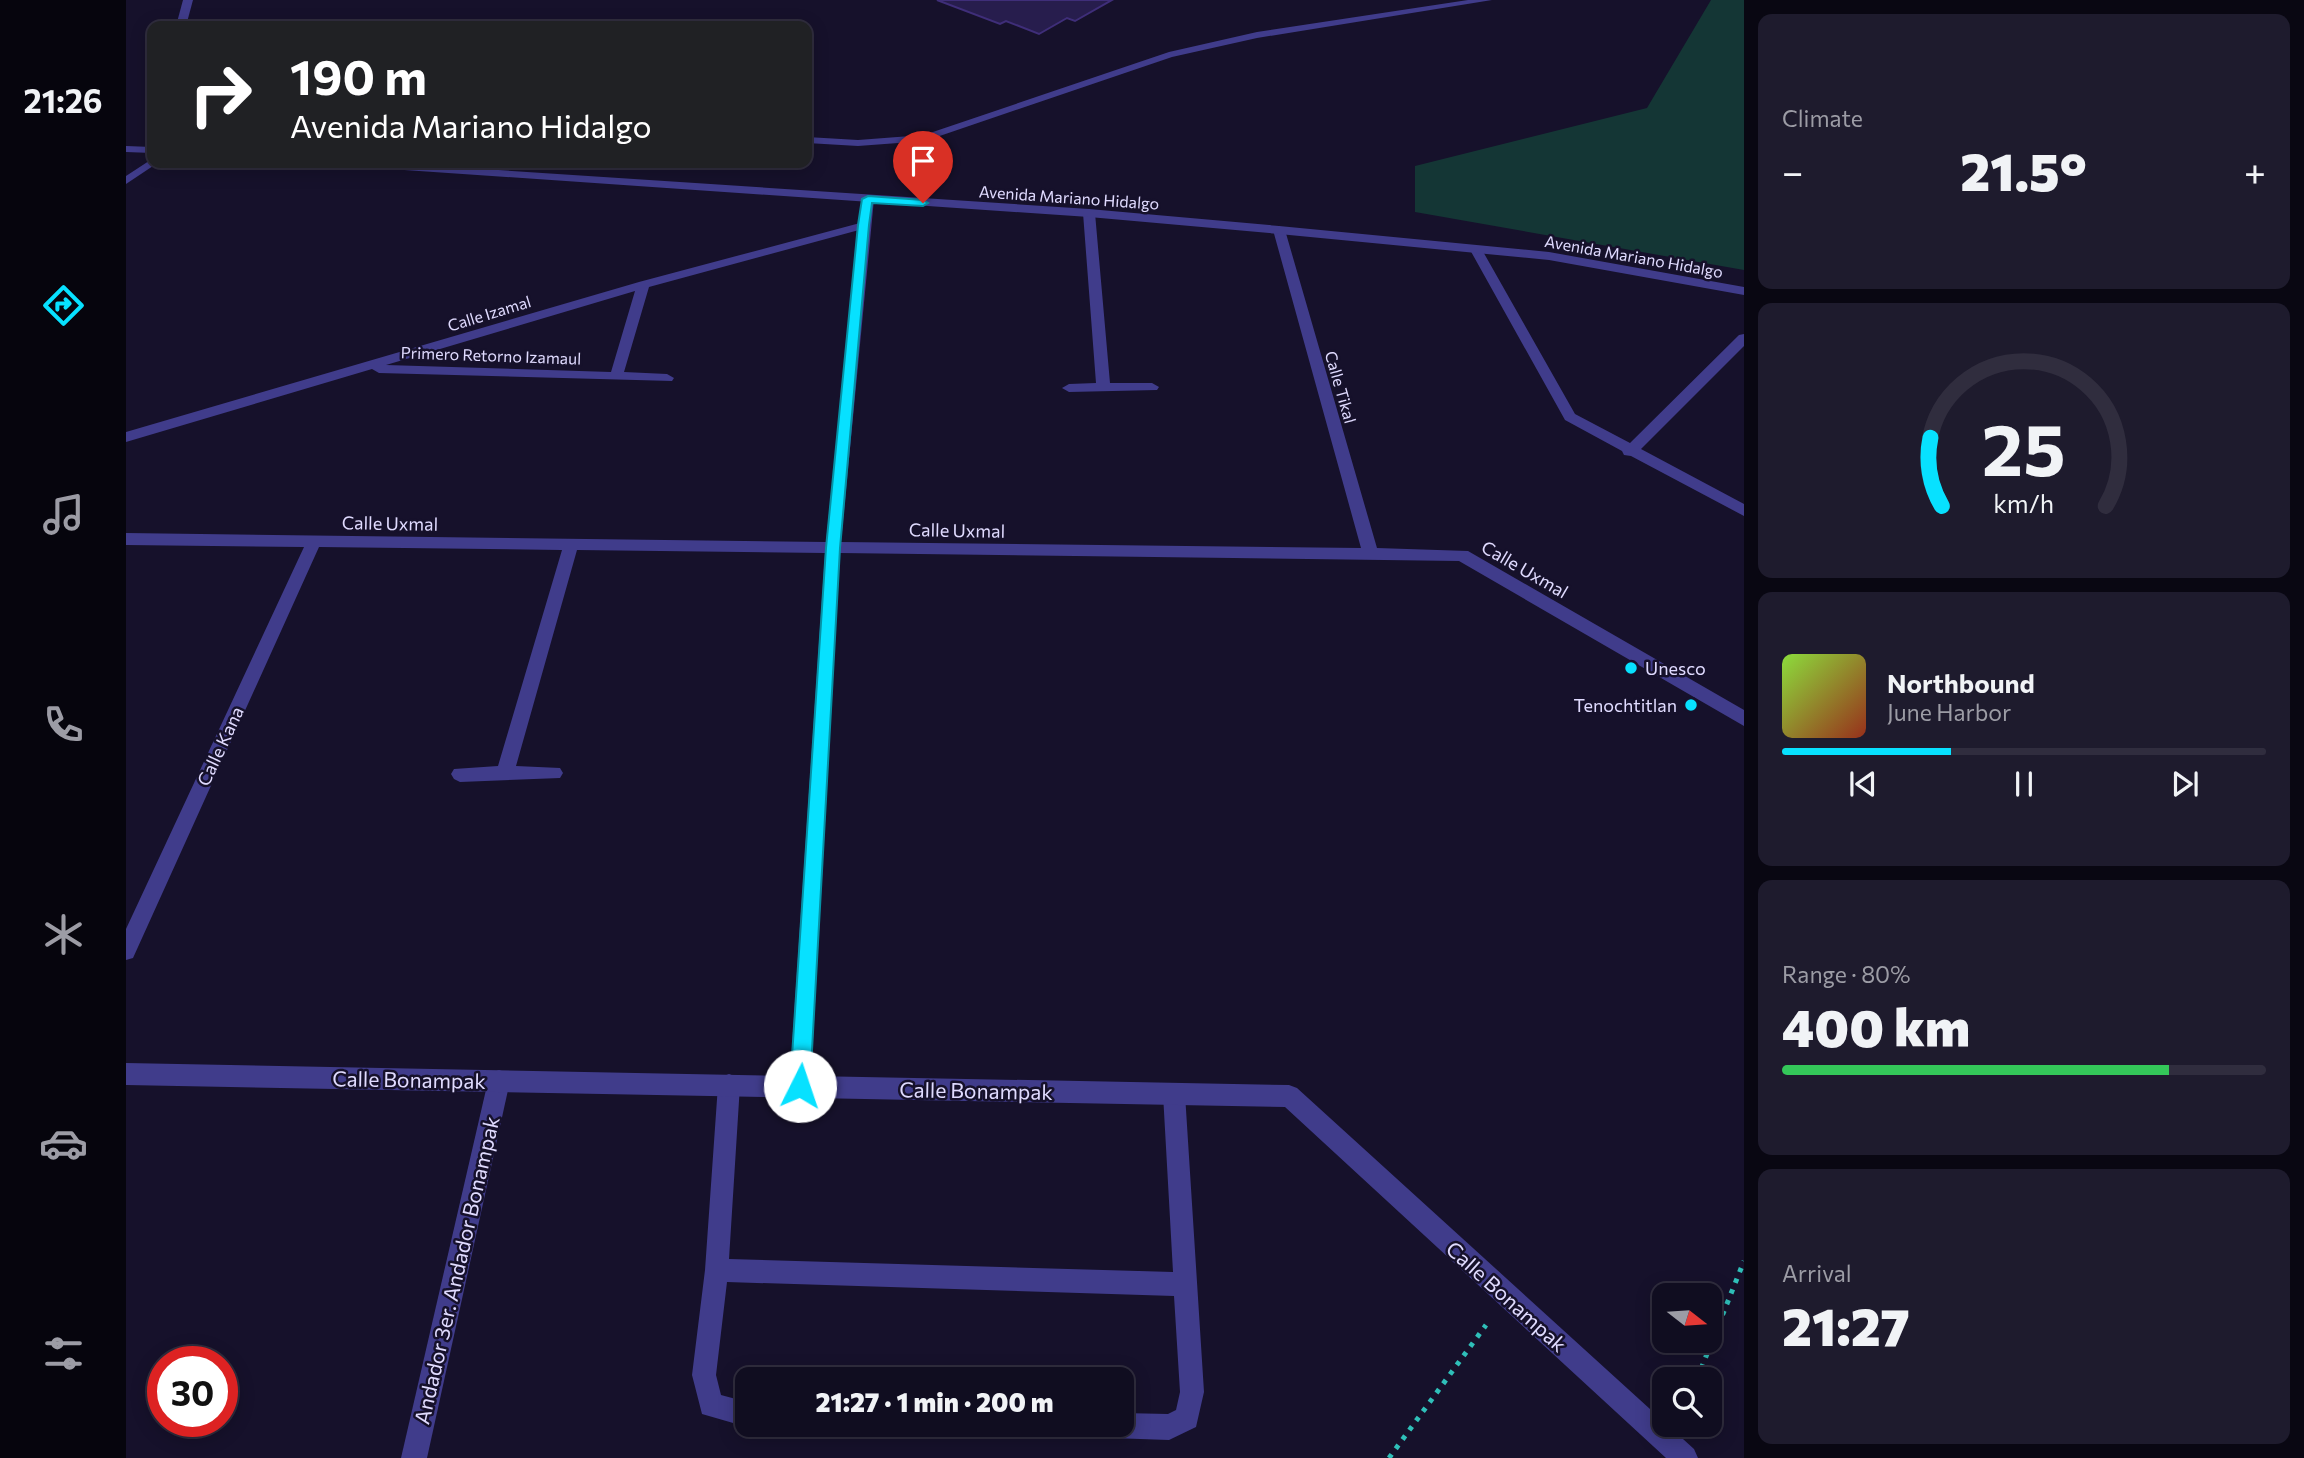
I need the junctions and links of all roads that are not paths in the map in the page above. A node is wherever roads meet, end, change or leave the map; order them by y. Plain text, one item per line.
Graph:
1 (188, 0) edge
2 (1487, 0) edge
3 (182, 21) edge
4 (812, 140) edge
5 (126, 149) edge
6 (147, 150) edge
7 (147, 166) edge
8 (418, 168) edge
9 (126, 181) edge
10 (868, 199) junction
11 (1089, 214) junction
12 (864, 225) junction
13 (1279, 230) junction
14 (1475, 248) junction
15 (643, 285) junction
16 (1744, 291) edge
17 (1744, 338) edge
18 (365, 369) junction
19 (616, 377) junction
20 (667, 378) dead end
21 (1103, 387) junction
22 (1152, 387) dead end
23 (1069, 388) dead end
24 (126, 437) edge
25 (1629, 452) junction
26 (1744, 511) edge
27 (126, 538) edge
28 (314, 541) junction
29 (571, 544) junction
30 (833, 548) junction
31 (1370, 555) junction
32 (1744, 719) edge
33 (505, 773) junction
34 (554, 773) dead end
35 (460, 774) dead end
36 (126, 951) edge
37 (126, 1074) edge
38 (499, 1081) junction
39 (729, 1086) junction
40 (800, 1086) junction
41 (1174, 1094) junction
42 (717, 1270) junction
43 (1184, 1284) junction
44 (735, 1411) edge
45 (1134, 1426) edge
46 (414, 1458) edge
47 (1685, 1458) edge

1 - 3 street
2 - 4 street
5 - 6 street
7 - 9 street
8 - 10 street, Avenida Mariano Hidalgo
10 - 11 street, Avenida Mariano Hidalgo
10 - 12 street
11 - 13 street, Avenida Mariano Hidalgo
11 - 21 street
12 - 15 street, Calle Izamal
12 - 30 street
13 - 14 street, Avenida Mariano Hidalgo
13 - 31 street, Calle Tikal
14 - 16 street, Avenida Mariano Hidalgo
14 - 25 street
15 - 18 street, Calle Izamal
15 - 19 street
17 - 25 street
18 - 19 street, Primero Retorno Izamaul
18 - 24 street, Calle Izamal
19 - 20 street, Primero Retorno Izamaul
21 - 22 street
21 - 23 street
25 - 26 street
27 - 28 street, Calle Uxmal
28 - 29 street, Calle Uxmal
28 - 36 street, Calle Kana
29 - 30 street, Calle Uxmal
29 - 33 street
30 - 31 street, Calle Uxmal
30 - 40 street
31 - 32 street, Calle Uxmal
33 - 34 street
33 - 35 street
37 - 38 street, Calle Bonampak
38 - 39 street, Calle Bonampak
38 - 46 street, Andador 3er. Andador Bonampak
39 - 40 street, Calle Bonampak
39 - 42 street
40 - 41 street, Calle Bonampak
41 - 43 street
41 - 47 street, Calle Bonampak
42 - 43 street
42 - 44 street
43 - 45 street

